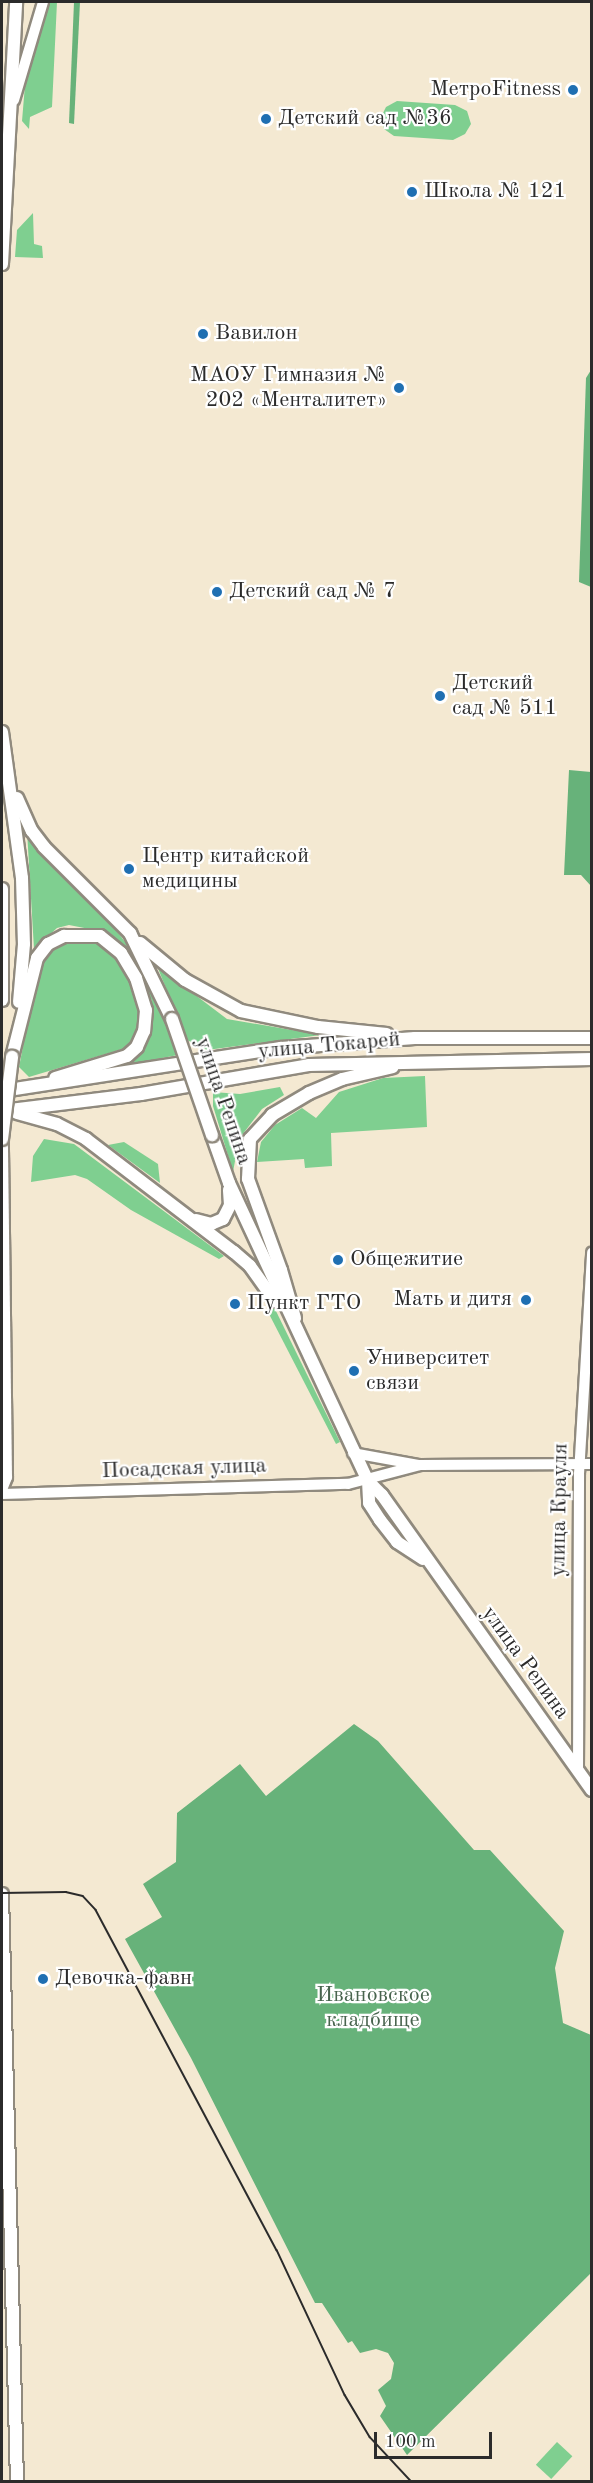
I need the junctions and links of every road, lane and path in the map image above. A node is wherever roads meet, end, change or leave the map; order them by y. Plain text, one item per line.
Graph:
1 (16, 2) edge
2 (43, 2) edge
3 (8, 117) junction
4 (2, 264) edge
5 (2, 732) edge
6 (7, 760) junction
7 (2, 888) edge
8 (130, 933) junction
9 (2, 1000) edge
10 (591, 1038) edge
11 (406, 1039) junction
12 (12, 1057) junction
13 (591, 1059) edge
14 (426, 1060) junction
15 (38, 1087) junction
16 (2, 1091) edge
17 (4, 1111) edge
18 (2, 1139) edge
19 (229, 1184) junction
20 (189, 1217) junction
21 (591, 1252) edge
22 (297, 1334) junction
23 (354, 1454) junction
24 (580, 1464) junction
25 (591, 1464) edge
26 (420, 1465) junction
27 (368, 1481) junction
28 (2, 1487) edge
29 (2, 1494) edge
30 (578, 1770) junction
31 (591, 1790) edge
32 (2, 1894) edge
33 (17, 2481) edge

1 - 3 main road
2 - 3 street
3 - 4 main road
5 - 6 main road
6 - 8 main road, улица Репина
6 - 12 main road
7 - 9 main road
8 - 11 main road
8 - 19 main road, улица Репина, bridge
10 - 11 main road, улица Токарей
11 - 15 main road, улица Токарей
12 - 15 main road
12 - 18 main road, bridge
13 - 14 main road, улица Токарей
14 - 17 main road, улица Токарей
14 - 22 main road
15 - 16 main road, улица Токарей
17 - 20 main road
18 - 28 main road
19 - 20 main road
19 - 22 main road, улица Репина
20 - 22 main road
21 - 24 street, улица Крауля
22 - 23 main road, улица Репина
23 - 26 street
23 - 27 main road, улица Репина
24 - 25 street
24 - 26 street
24 - 30 street, улица Крауля
26 - 27 street, Посадская улица
27 - 29 street, Посадская улица
27 - 30 main road, улица Репина
30 - 31 main road, улица Репина
32 - 33 main road

